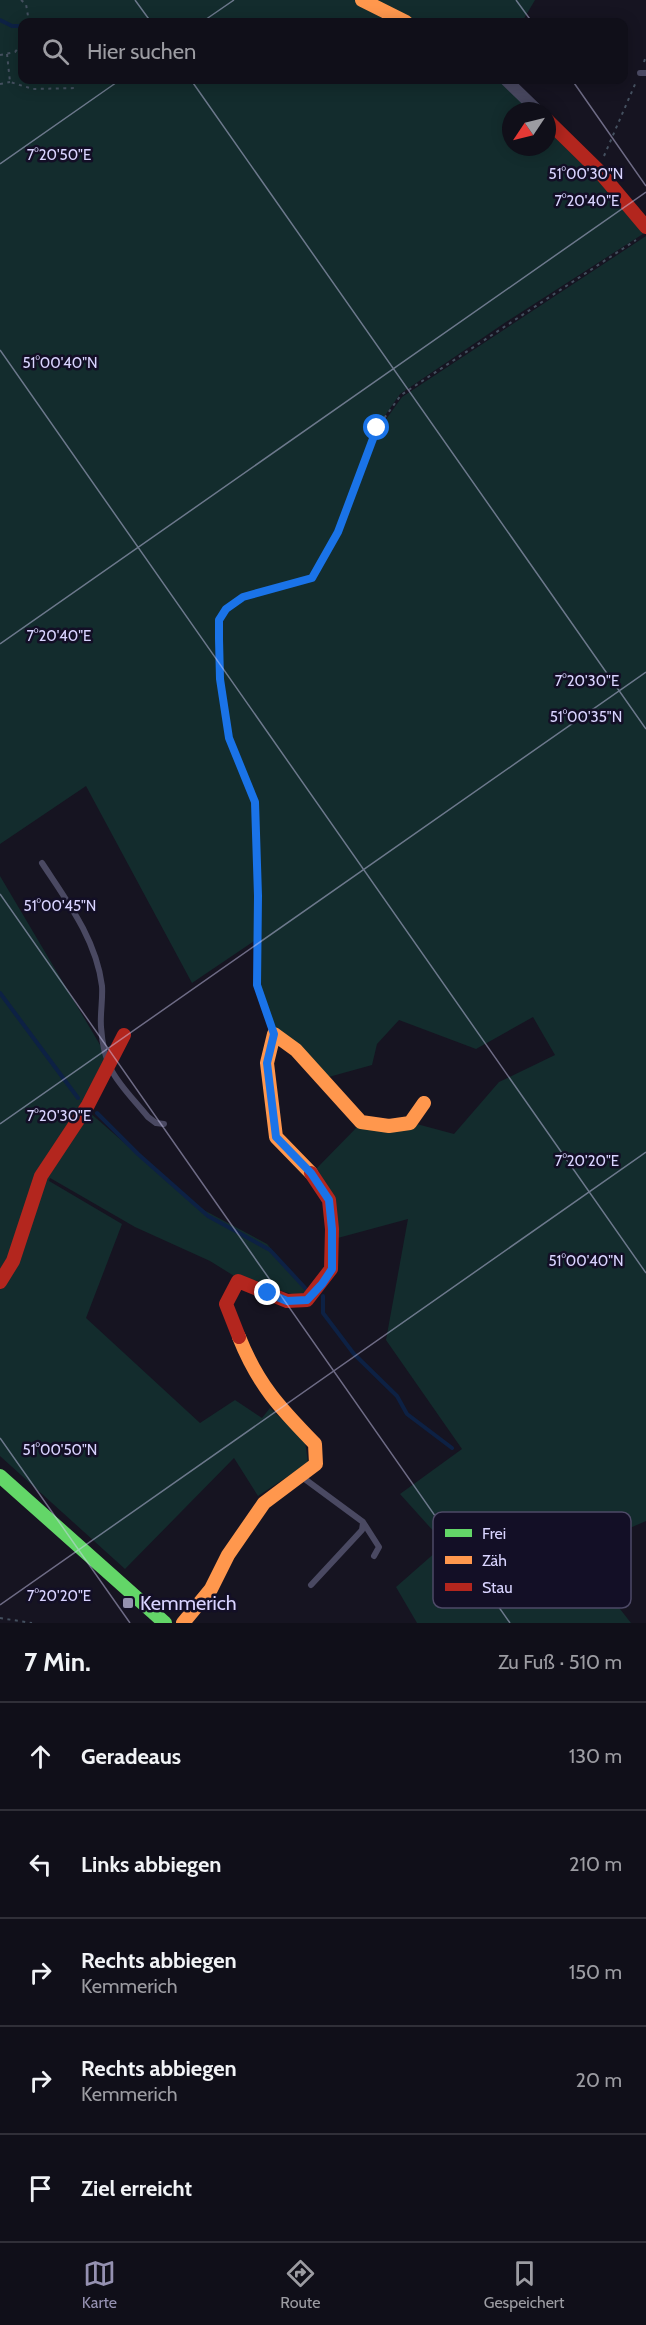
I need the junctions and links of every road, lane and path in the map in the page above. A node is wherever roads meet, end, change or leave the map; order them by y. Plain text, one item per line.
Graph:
1 (21, 0) edge
2 (362, 0) edge
3 (28, 18) edge
4 (398, 18) edge
5 (18, 49) edge
6 (0, 54) edge
7 (7, 54) junction
8 (646, 56) edge
9 (643, 73) edge
10 (10, 82) junction
11 (0, 84) edge
12 (510, 84) edge
13 (77, 88) dead end
14 (529, 102) edge
15 (556, 129) edge
16 (598, 170) junction
17 (642, 233) edge
18 (42, 863) dead end
19 (274, 1034) junction
20 (124, 1035) dead end
21 (108, 1068) junction
22 (424, 1103) dead end
23 (164, 1124) dead end
24 (0, 1282) edge
25 (0, 1476) edge
26 (301, 1476) junction
27 (363, 1522) junction
28 (374, 1556) dead end
29 (311, 1585) dead end
30 (0, 1618) edge
31 (32, 1623) edge
32 (165, 1623) edge
33 (183, 1623) edge

1 - 3 path
2 - 4 street
5 - 7 path
6 - 7 path
7 - 10 path
8 - 9 path
9 - 16 path
10 - 11 path
10 - 13 path
12 - 14 street
15 - 16 street
16 - 17 street
17 - 19 path
18 - 21 lane
19 - 22 street
19 - 26 street
20 - 21 street
21 - 23 lane
21 - 24 street
25 - 32 street
26 - 27 lane
26 - 33 street
27 - 28 lane
27 - 29 lane
30 - 31 path

